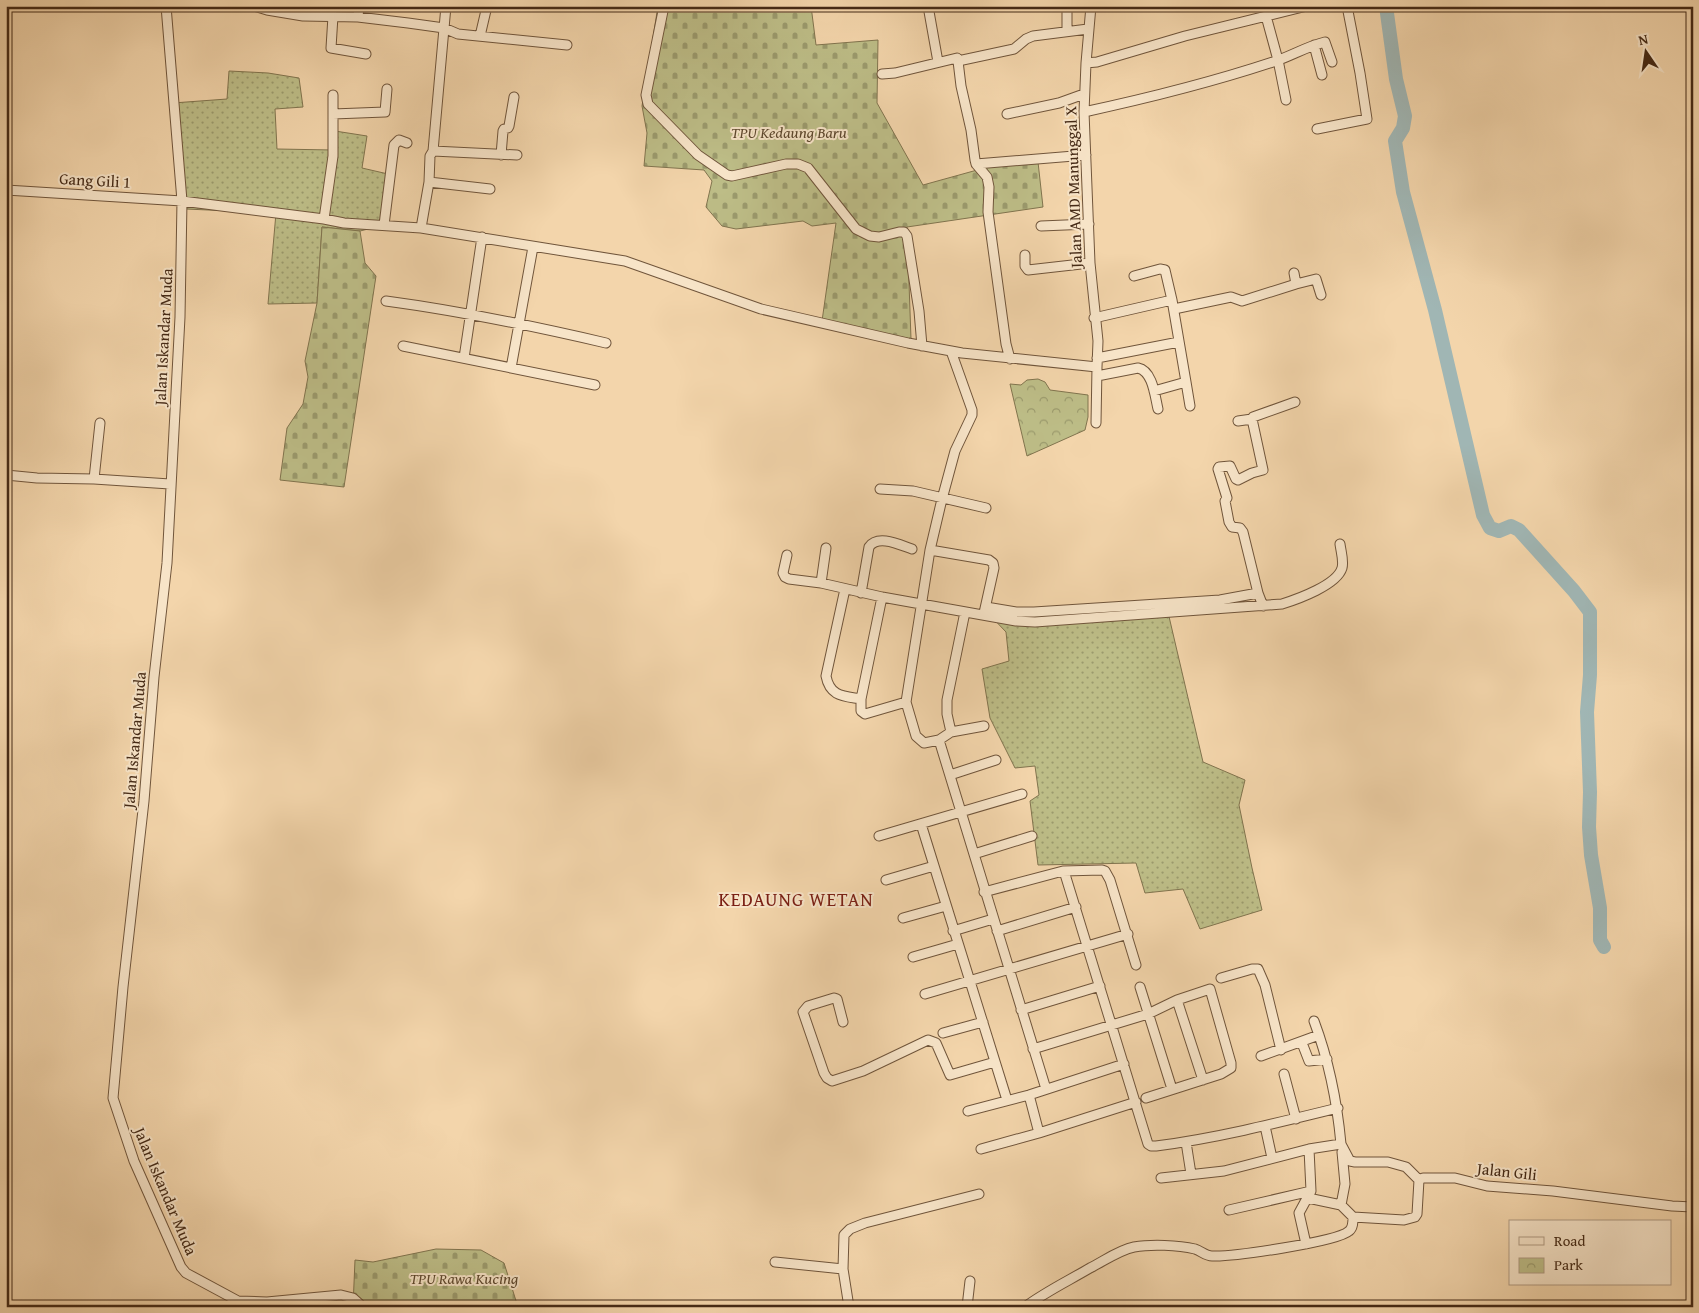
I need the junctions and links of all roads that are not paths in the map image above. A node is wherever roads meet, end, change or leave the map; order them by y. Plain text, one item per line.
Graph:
1 (166, 6) edge
2 (254, 6) edge
3 (359, 6) edge
4 (446, 6) edge
5 (487, 6) edge
6 (664, 6) edge
7 (928, 6) edge
8 (1091, 6) edge
9 (1307, 6) edge
10 (1347, 6) edge
11 (1067, 11) dead end
12 (1270, 12) edge
13 (333, 16) junction
14 (358, 16) junction
15 (444, 28) junction
16 (1088, 29) junction
17 (1067, 31) junction
18 (480, 36) junction
19 (567, 45) dead end
20 (1314, 45) junction
21 (366, 54) dead end
22 (1278, 60) junction
23 (958, 61) junction
24 (938, 62) junction
25 (1332, 62) dead end
26 (1086, 63) junction
27 (882, 74) dead end
28 (1322, 75) dead end
29 (387, 89) dead end
30 (1084, 94) junction
31 (333, 95) dead end
32 (514, 97) dead end
33 (1286, 100) dead end
34 (1084, 112) junction
35 (333, 114) junction
36 (1007, 114) dead end
37 (1317, 129) dead end
38 (408, 144) dead end
39 (433, 151) junction
40 (501, 154) junction
41 (517, 155) dead end
42 (1086, 155) junction
43 (976, 164) junction
44 (429, 182) junction
45 (490, 188) dead end
46 (6, 190) edge
47 (182, 201) junction
48 (324, 219) junction
49 (1089, 224) junction
50 (384, 225) junction
51 (1041, 226) dead end
52 (421, 228) junction
53 (482, 237) junction
54 (533, 247) junction
55 (1025, 255) dead end
56 (1090, 262) junction
57 (1294, 273) dead end
58 (1134, 276) dead end
59 (1296, 284) junction
60 (1321, 295) dead end
61 (386, 301) dead end
62 (1173, 304) junction
63 (471, 314) junction
64 (1094, 318) junction
65 (519, 323) junction
66 (1179, 342) junction
67 (606, 343) dead end
68 (403, 346) dead end
69 (922, 346) junction
70 (951, 351) junction
71 (464, 358) junction
72 (1010, 359) junction
73 (1097, 367) junction
74 (511, 368) junction
75 (1186, 382) junction
76 (595, 385) dead end
77 (1154, 391) junction
78 (1295, 402) dead end
79 (1190, 406) dead end
80 (1158, 409) dead end
81 (1252, 419) junction
82 (1238, 421) dead end
83 (100, 423) dead end
84 (1096, 423) dead end
85 (6, 475) edge
86 (94, 479) junction
87 (170, 484) junction
88 (880, 489) dead end
89 (942, 499) junction
90 (986, 508) dead end
91 (1340, 544) dead end
92 (826, 548) dead end
93 (912, 549) dead end
94 (930, 550) junction
95 (787, 555) dead end
96 (821, 583) junction
97 (845, 589) junction
98 (861, 593) junction
99 (1258, 593) junction
100 (882, 598) junction
101 (921, 604) junction
102 (1263, 606) junction
103 (985, 611) junction
104 (965, 612) junction
105 (861, 699) junction
106 (906, 702) junction
107 (984, 726) dead end
108 (951, 732) junction
109 (939, 740) junction
110 (996, 760) dead end
111 (950, 775) junction
112 (1022, 794) dead end
113 (962, 813) junction
114 (921, 824) junction
115 (880, 836) dead end
116 (1032, 836) dead end
117 (974, 854) junction
118 (934, 866) junction
119 (1064, 871) junction
120 (886, 880) dead end
121 (984, 892) junction
122 (946, 906) junction
123 (1076, 907) junction
124 (903, 918) dead end
125 (993, 918) junction
126 (953, 931) junction
127 (996, 931) junction
128 (1128, 934) junction
129 (958, 944) junction
130 (1088, 946) junction
131 (913, 957) dead end
132 (1136, 965) dead end
133 (1008, 970) junction
134 (1221, 978) dead end
135 (971, 982) junction
136 (1100, 986) junction
137 (1140, 987) dead end
138 (925, 994) dead end
139 (1177, 1000) junction
140 (1021, 1010) junction
141 (1148, 1014) junction
142 (1314, 1021) dead end
143 (843, 1022) dead end
144 (983, 1022) junction
145 (1112, 1025) junction
146 (943, 1033) dead end
147 (1320, 1035) junction
148 (1302, 1043) junction
149 (1033, 1050) junction
150 (1281, 1050) junction
151 (1261, 1056) dead end
152 (1327, 1059) junction
153 (996, 1062) junction
154 (1124, 1064) junction
155 (1284, 1074) dead end
156 (1203, 1080) junction
157 (1046, 1089) junction
158 (1172, 1089) junction
159 (1029, 1094) junction
160 (1146, 1098) dead end
161 (1007, 1100) junction
162 (1136, 1102) junction
163 (1338, 1108) junction
164 (968, 1111) dead end
165 (1296, 1118) junction
166 (1265, 1126) junction
167 (1039, 1133) junction
168 (1186, 1142) junction
169 (1341, 1144) junction
170 (981, 1149) dead end
171 (1309, 1149) junction
172 (1272, 1158) junction
173 (1191, 1174) junction
174 (1161, 1178) dead end
175 (1419, 1180) junction
176 (979, 1194) dead end
177 (1309, 1194) junction
178 (1341, 1205) junction
179 (1693, 1207) edge
180 (1229, 1210) dead end
181 (1353, 1217) junction
182 (1306, 1244) junction
183 (775, 1262) dead end
184 (843, 1270) junction
185 (970, 1281) dead end
186 (363, 1307) edge
187 (849, 1307) edge
188 (967, 1307) edge
189 (1025, 1307) edge

1 - 47 street, Jalan Iskandar Muda
2 - 13 street
3 - 14 street
4 - 15 street
5 - 18 street
6 - 69 street
7 - 24 street
8 - 16 street, Jalan AMD Manunggal X
9 - 12 street
10 - 37 street
11 - 17 street
12 - 22 street
12 - 26 street
13 - 14 street
13 - 21 street
14 - 15 street
15 - 18 street
15 - 39 street
16 - 17 street
16 - 26 street, Jalan AMD Manunggal X
17 - 23 street
18 - 19 street
20 - 22 street
20 - 25 street
20 - 28 street
22 - 33 street
22 - 34 street
23 - 24 street
23 - 43 street
24 - 27 street
26 - 30 street, Jalan AMD Manunggal X
29 - 35 street
30 - 34 street, Jalan AMD Manunggal X
30 - 36 street
31 - 35 street
32 - 40 street
34 - 42 street, Jalan AMD Manunggal X
35 - 48 street
38 - 50 street
39 - 40 street
39 - 44 street
40 - 41 street
42 - 43 street
42 - 49 street, Jalan AMD Manunggal X
43 - 72 street
44 - 45 street
44 - 52 street
46 - 47 street, Gang Gili 1
47 - 48 street, Gang Gili 1
47 - 87 street, Jalan Iskandar Muda
48 - 50 street, Gang Gili 1
49 - 51 street
49 - 56 street, Jalan AMD Manunggal X
50 - 52 street, Gang Gili 1
52 - 53 street, Gang Gili 1
53 - 54 street, Gang Gili 1
53 - 63 street
54 - 65 street
54 - 69 street, Gang Gili 1
55 - 56 street
56 - 64 street, Jalan AMD Manunggal X
57 - 59 street
58 - 62 street
59 - 60 street
59 - 62 street
61 - 63 street
62 - 64 street
62 - 66 street
63 - 65 street
63 - 71 street
64 - 73 street, Jalan AMD Manunggal X
65 - 67 street
65 - 74 street
66 - 73 street
66 - 75 street
68 - 71 street
69 - 70 street, Gang Gili 1
70 - 72 street, Gang Gili 1
70 - 89 street
71 - 74 street
72 - 73 street, Gang Gili 1
73 - 77 street
73 - 84 street, Jalan AMD Manunggal X
74 - 76 street
75 - 77 street
75 - 79 street
77 - 80 street
78 - 81 street
81 - 82 street
81 - 99 street
83 - 86 street
85 - 86 street
86 - 87 street
87 - 186 street, Jalan Iskandar Muda
88 - 89 street
89 - 90 street
89 - 94 street
91 - 102 street
92 - 96 street
93 - 98 street
94 - 101 street
94 - 103 street
95 - 96 street
96 - 97 street
97 - 98 street
97 - 105 street
98 - 100 street
99 - 102 street
99 - 103 street
100 - 101 street
100 - 105 street
101 - 104 street
101 - 106 street
102 - 103 street
103 - 104 street
104 - 108 street
105 - 106 street
106 - 109 street
107 - 108 street
108 - 109 street
109 - 111 street
110 - 111 street
111 - 113 street
112 - 113 street
113 - 114 street
113 - 117 street
114 - 115 street
114 - 118 street
116 - 117 street
117 - 121 street
118 - 120 street
118 - 122 street
119 - 121 street
119 - 123 street
119 - 128 street
121 - 125 street
122 - 124 street
122 - 126 street
123 - 127 street
123 - 130 street
125 - 126 street
125 - 127 street
126 - 129 street
127 - 133 street
128 - 130 street
128 - 132 street
129 - 131 street
129 - 135 street
130 - 133 street
130 - 136 street
133 - 135 street
133 - 140 street
134 - 150 street
135 - 138 street
135 - 144 street
136 - 140 street
136 - 145 street
137 - 141 street
139 - 141 street
139 - 156 street
139 - 156 street
140 - 149 street
141 - 145 street
141 - 158 street
142 - 147 street
143 - 153 street
144 - 146 street
144 - 153 street
145 - 149 street
145 - 154 street
147 - 148 street
147 - 152 street
148 - 150 street
148 - 152 street
149 - 157 street
150 - 151 street
152 - 163 street
153 - 161 street
154 - 157 street
154 - 162 street
155 - 165 street
156 - 158 street
157 - 159 street
158 - 160 street
159 - 161 street
159 - 167 street
161 - 164 street
162 - 167 street
162 - 168 street
163 - 165 street
163 - 169 street
165 - 166 street
166 - 168 street
166 - 172 street
167 - 170 street
168 - 173 street
169 - 171 street
169 - 175 street
169 - 178 street
171 - 172 street
171 - 177 street
172 - 173 street
173 - 174 street
175 - 179 street, Jalan Gili
175 - 181 street
176 - 184 street
177 - 178 street
177 - 180 street
177 - 182 street
178 - 181 street
181 - 182 street
182 - 189 street
183 - 184 street
184 - 187 street
185 - 188 street

